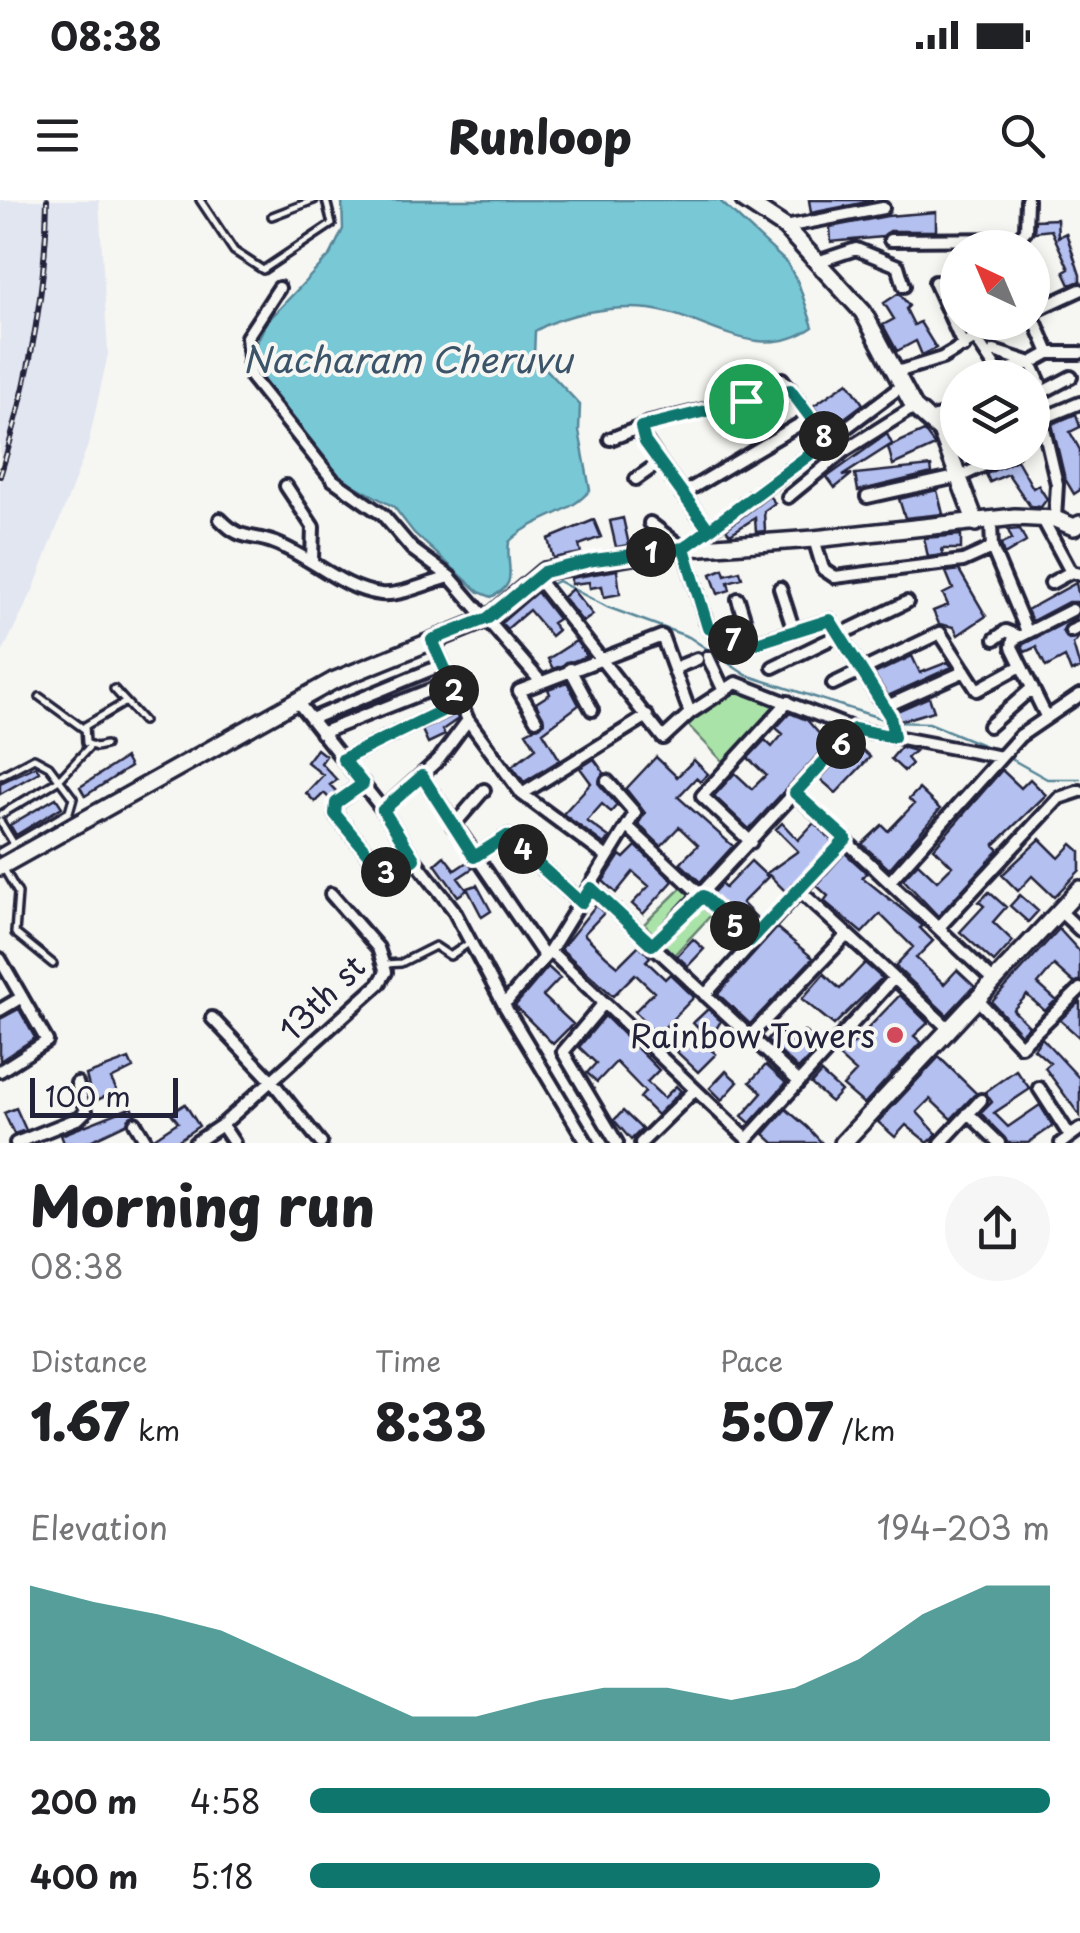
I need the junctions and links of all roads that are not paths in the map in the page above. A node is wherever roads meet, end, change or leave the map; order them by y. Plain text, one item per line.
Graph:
1 (200, 200) edge
2 (314, 200) edge
3 (326, 200) edge
4 (747, 200) edge
5 (1028, 200) edge
6 (884, 208) dead end
7 (272, 216) dead end
8 (785, 227) junction
9 (890, 240) dead end
10 (820, 261) junction
11 (935, 282) dead end
12 (904, 286) dead end
13 (279, 288) dead end
14 (1080, 290) edge
15 (1050, 304) edge
16 (975, 340) edge
17 (1043, 340) edge
18 (964, 348) junction
19 (994, 351) dead end
20 (1049, 353) junction
21 (1080, 353) edge
22 (1024, 360) edge
23 (1035, 360) edge
24 (1071, 377) dead end
25 (782, 379) dead end
26 (900, 379) junction
27 (1050, 384) edge
28 (790, 390) junction
29 (1080, 403) edge
30 (914, 406) junction
31 (940, 415) edge
32 (1050, 416) edge
33 (810, 418) junction
34 (925, 420) junction
35 (641, 427) junction
36 (610, 439) dead end
37 (828, 441) junction
38 (1050, 453) edge
39 (660, 462) junction
40 (974, 470) edge
41 (961, 476) junction
42 (636, 479) dead end
43 (286, 486) dead end
44 (682, 494) junction
45 (788, 497) dead end
46 (866, 497) dead end
47 (220, 519) dead end
48 (1049, 519) junction
49 (650, 523) dead end
50 (983, 523) junction
51 (709, 530) junction
52 (1078, 530) edge
53 (814, 540) junction
54 (684, 548) junction
55 (992, 548) junction
56 (312, 560) junction
57 (1076, 573) edge
58 (450, 577) junction
59 (537, 578) junction
60 (1050, 583) dead end
61 (780, 588) dead end
62 (738, 599) dead end
63 (907, 602) dead end
64 (1072, 610) dead end
65 (488, 618) junction
66 (794, 632) junction
67 (1021, 632) junction
68 (844, 635) junction
69 (995, 639) dead end
70 (432, 640) junction
71 (752, 644) junction
72 (603, 660) junction
73 (442, 665) junction
74 (1021, 666) junction
75 (773, 667) dead end
76 (675, 668) junction
77 (570, 670) junction
78 (862, 670) junction
79 (965, 671) junction
80 (450, 682) junction
81 (541, 682) junction
82 (833, 684) dead end
83 (114, 688) dead end
84 (1031, 688) junction
85 (724, 691) junction
86 (1080, 695) edge
87 (40, 697) dead end
88 (296, 700) junction
89 (126, 702) junction
90 (460, 702) junction
91 (788, 702) junction
92 (592, 710) dead end
93 (690, 712) junction
94 (647, 716) junction
95 (1046, 716) junction
96 (310, 719) junction
97 (468, 720) junction
98 (536, 720) dead end
99 (143, 721) dead end
100 (890, 721) junction
101 (989, 726) dead end
102 (84, 729) junction
103 (854, 729) junction
104 (321, 733) junction
105 (105, 744) dead end
106 (90, 746) junction
107 (1001, 757) junction
108 (343, 759) junction
109 (0, 776) edge
110 (422, 776) junction
111 (59, 780) junction
112 (608, 782) dead end
113 (363, 784) junction
114 (484, 790) dead end
115 (1080, 791) edge
116 (795, 793) junction
117 (522, 794) junction
118 (383, 810) junction
119 (0, 818) edge
120 (454, 826) junction
121 (627, 826) junction
122 (846, 839) junction
123 (751, 842) junction
124 (14, 844) junction
125 (474, 857) junction
126 (607, 858) junction
127 (414, 859) junction
128 (1, 862) edge
129 (890, 880) junction
130 (591, 888) junction
131 (1080, 888) edge
132 (798, 889) junction
133 (331, 894) dead end
134 (703, 896) junction
135 (581, 903) junction
136 (1060, 911) junction
137 (940, 926) junction
138 (1080, 930) edge
139 (846, 936) junction
140 (750, 941) junction
141 (468, 944) junction
142 (652, 945) junction
143 (547, 954) junction
144 (0, 959) edge
145 (53, 964) dead end
146 (386, 964) junction
147 (894, 978) junction
148 (993, 980) junction
149 (1080, 988) edge
150 (704, 995) junction
151 (22, 997) junction
152 (976, 998) junction
153 (508, 1000) dead end
154 (604, 1003) junction
155 (0, 1010) edge
156 (212, 1018) dead end
157 (946, 1027) junction
158 (750, 1037) junction
159 (0, 1071) edge
160 (271, 1080) junction
161 (77, 1082) dead end
162 (799, 1082) junction
163 (1039, 1088) dead end
164 (695, 1090) junction
165 (981, 1100) dead end
166 (968, 1113) junction
167 (135, 1124) dead end
168 (222, 1125) junction
169 (1071, 1136) edge
170 (647, 1141) edge
171 (850, 1141) edge
172 (16, 1143) edge
173 (147, 1143) edge
174 (195, 1143) edge
175 (234, 1143) edge
176 (321, 1143) edge
177 (587, 1143) edge
178 (618, 1143) edge
179 (941, 1143) edge
180 (999, 1143) edge

1 - 3 lane
2 - 7 lane
4 - 8 street
5 - 9 street
6 - 8 street
8 - 10 street
10 - 12 street
10 - 26 street
11 - 18 street
13 - 58 street
14 - 15 street
16 - 18 street
17 - 20 street
18 - 26 street
19 - 22 street
20 - 21 street
20 - 23 street
24 - 27 street
25 - 28 street
26 - 30 street
26 - 37 street
28 - 33 street
28 - 35 street
29 - 32 street
30 - 34 street
30 - 45 street
31 - 34 street
33 - 37 street
33 - 44 street
34 - 41 street
35 - 36 street
35 - 39 street
37 - 51 street
38 - 48 street
39 - 42 street
39 - 44 street
40 - 41 street
41 - 46 street
41 - 50 street
43 - 56 street
44 - 51 street
47 - 56 street
48 - 50 street
48 - 52 street
48 - 57 street
49 - 54 street
50 - 53 street
50 - 55 street
51 - 54 street
53 - 54 street
53 - 55 street
54 - 59 street
54 - 71 street
55 - 67 street
56 - 58 street
57 - 60 street
58 - 65 street
59 - 65 street
59 - 72 street
61 - 66 street
62 - 71 street
63 - 68 street
64 - 67 street
65 - 70 street
65 - 81 street
66 - 68 street
66 - 71 street
67 - 69 street
67 - 74 street
68 - 75 street
68 - 78 street
70 - 73 street
70 - 88 street
72 - 76 street
72 - 77 street
72 - 94 street
73 - 80 street
73 - 96 street
74 - 79 street
74 - 84 street
76 - 85 street
76 - 93 street
77 - 81 street
77 - 92 street
78 - 79 street
78 - 82 street
78 - 100 street
79 - 100 street
80 - 90 street
80 - 104 street
81 - 98 street
83 - 89 lane
84 - 95 street
84 - 101 street
85 - 91 street
85 - 93 street
86 - 95 street
87 - 102 lane
88 - 96 street
88 - 128 street
89 - 99 lane
89 - 102 lane
90 - 97 street
90 - 108 street
91 - 103 street
91 - 123 street
93 - 94 street
94 - 117 street
95 - 107 street
96 - 104 street
97 - 110 street
97 - 117 street
100 - 103 street
100 - 107 street
102 - 106 lane
103 - 116 street
104 - 108 street
105 - 106 lane
106 - 111 lane
107 - 129 street
108 - 113 street
109 - 111 lane
110 - 118 street
110 - 120 street
111 - 119 lane
111 - 124 lane
112 - 121 street
113 - 118 street
113 - 127 street
114 - 120 street
115 - 137 street
116 - 122 street
116 - 123 street
117 - 126 street
118 - 127 street
119 - 124 lane
120 - 125 street
121 - 126 street
121 - 134 street
122 - 129 street
122 - 132 street
123 - 134 street
124 - 128 lane
125 - 135 street
125 - 143 street
126 - 130 street
127 - 141 street
128 - 145 lane
129 - 137 street
130 - 135 street
130 - 142 street
131 - 136 street
132 - 139 street
132 - 140 street
133 - 146 street, 13th st
134 - 140 street
134 - 142 street
135 - 143 street
136 - 138 street
136 - 148 street
137 - 148 street
139 - 147 street
139 - 158 street
140 - 150 street
141 - 146 lane
141 - 177 street
142 - 150 street
143 - 153 street
143 - 154 street
144 - 151 street
146 - 160 street, 13th st
147 - 157 street
147 - 162 street
148 - 152 street
149 - 152 street
150 - 158 street
151 - 155 street
151 - 159 street
152 - 157 street
154 - 164 street
154 - 178 street
156 - 160 street
157 - 171 street
158 - 162 street
160 - 168 street, 13th st
160 - 176 street
161 - 172 street
162 - 164 street
163 - 169 street
164 - 170 street
165 - 166 street
166 - 179 street
166 - 180 street
167 - 173 street
168 - 174 street, 13th st
168 - 175 street

